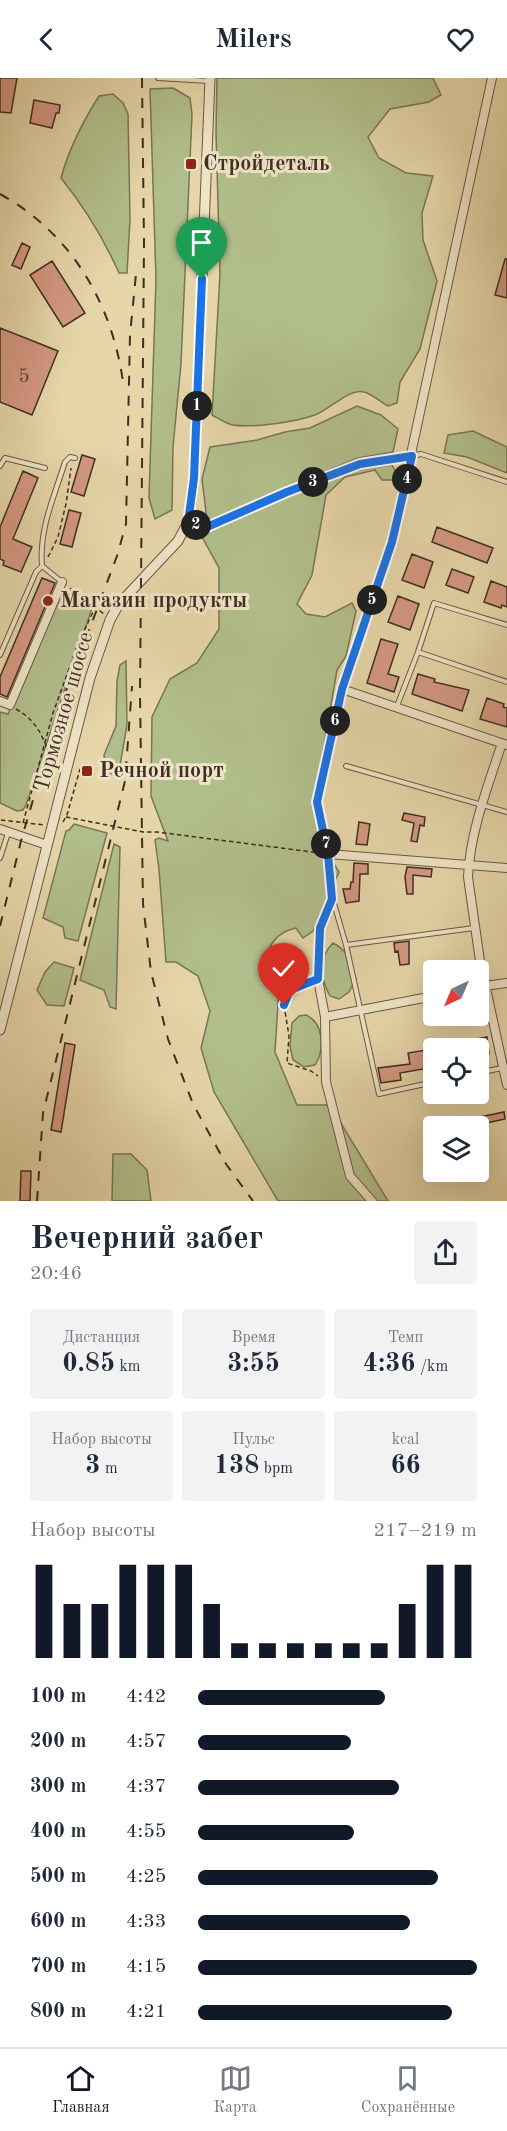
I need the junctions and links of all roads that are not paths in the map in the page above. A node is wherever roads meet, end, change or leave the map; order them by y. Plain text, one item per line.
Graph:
1 (158, 78) edge
2 (492, 78) edge
3 (210, 79) edge
4 (412, 456) junction
5 (75, 458) dead end
6 (0, 466) edge
7 (45, 468) dead end
8 (507, 482) edge
9 (188, 523) junction
10 (42, 566) junction
11 (62, 582) joint
12 (507, 625) edge
13 (418, 652) junction
14 (0, 655) edge
15 (507, 682) edge
16 (342, 689) junction
17 (0, 701) edge
18 (396, 707) junction
19 (504, 744) edge
20 (346, 766) dead end
21 (482, 806) junction
22 (507, 812) edge
23 (4, 831) edge
24 (3, 840) edge
25 (47, 845) junction
26 (328, 854) junction
27 (0, 858) edge
28 (468, 865) junction
29 (507, 868) edge
30 (332, 899) junction
31 (474, 928) junction
32 (346, 945) junction
33 (478, 960) edge
34 (507, 983) edge
35 (489, 986) edge
36 (423, 998) edge
37 (359, 1011) junction
38 (489, 1015) edge
39 (325, 1017) junction
40 (0, 1030) edge
41 (502, 1068) junction
42 (489, 1071) edge
43 (423, 1084) edge
44 (507, 1085) edge
45 (364, 1192) junction
46 (367, 1201) edge
47 (372, 1201) edge

1 - 3 lane
2 - 4 street
3 - 9 street, Тормозное шоссе
4 - 8 lane
4 - 9 street
4 - 16 street
5 - 10 lane
6 - 7 lane
9 - 25 street, Тормозное шоссе
10 - 11 lane
10 - 14 lane
11 - 17 street
12 - 13 lane
13 - 15 lane
13 - 18 lane
16 - 18 street
16 - 26 street
18 - 19 street
19 - 21 street
20 - 21 lane
21 - 22 lane
21 - 28 street
23 - 24 lane
23 - 25 street
24 - 27 lane
25 - 40 street, Тормозное шоссе
26 - 28 street
26 - 30 street
28 - 29 street
28 - 31 street
30 - 32 lane
30 - 39 street
31 - 32 lane
31 - 33 street
32 - 37 lane
34 - 35 street
36 - 37 street
37 - 39 street
37 - 43 lane
38 - 41 street
39 - 45 street
41 - 42 lane
41 - 44 street
45 - 46 street
45 - 47 street

